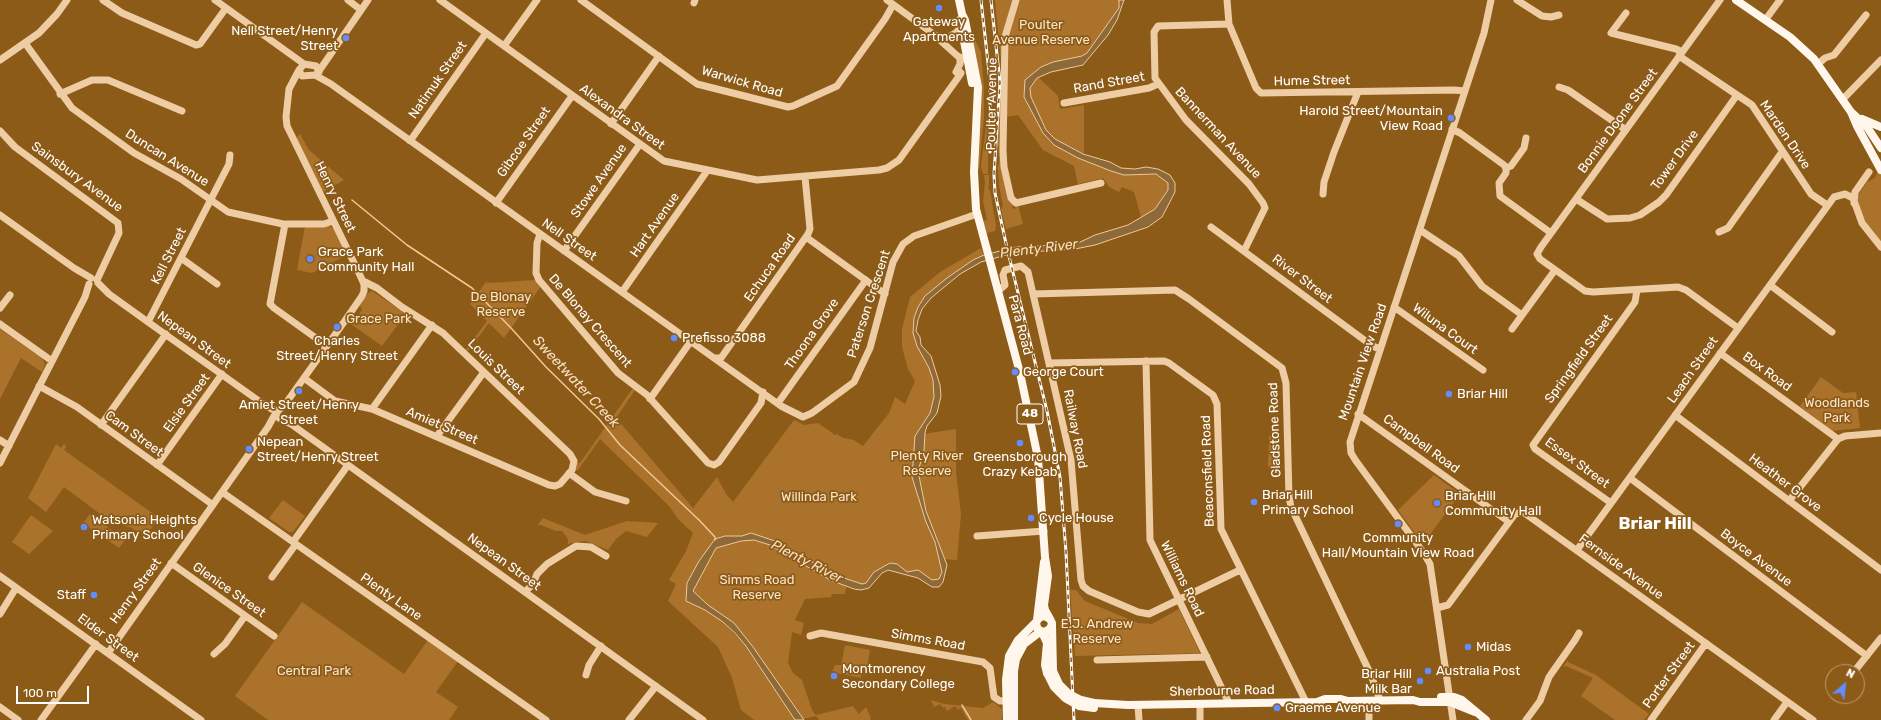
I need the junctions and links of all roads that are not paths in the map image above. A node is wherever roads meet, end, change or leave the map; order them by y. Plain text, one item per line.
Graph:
1 (67, 0) edge
2 (103, 0) edge
3 (215, 0) edge
4 (348, 0) edge
5 (368, 0) edge
6 (537, 0) edge
7 (581, 0) edge
8 (887, 0) edge
9 (960, 0) edge
10 (1016, 0) edge
11 (1227, 0) edge
12 (1491, 0) edge
13 (1517, 0) edge
14 (1720, 0) edge
15 (1736, 0) edge
16 (1780, 0) edge
17 (443, 1) edge
18 (895, 6) junction
19 (226, 8) junction
20 (361, 10) junction
21 (962, 14) junction
22 (1626, 14) dead end
23 (1866, 15) dead end
24 (1558, 16) dead end
25 (1766, 19) junction
26 (1229, 24) junction
27 (961, 26) junction
28 (932, 33) junction
29 (486, 34) junction
30 (25, 43) junction
31 (504, 46) junction
32 (1681, 54) junction
33 (659, 56) junction
34 (960, 57) junction
35 (0, 60) edge
36 (1881, 60) edge
37 (1818, 64) junction
38 (301, 69) junction
39 (317, 71) junction
40 (970, 72) junction
41 (1158, 84) junction
42 (1559, 87) dead end
43 (1465, 91) junction
44 (1358, 92) junction
45 (60, 94) junction
46 (1737, 95) junction
47 (572, 96) junction
48 (1842, 99) junction
49 (976, 100) junction
50 (1064, 103) dead end
51 (182, 111) dead end
52 (1851, 112) junction
53 (1858, 117) junction
54 (611, 124) junction
55 (1881, 127) edge
56 (1452, 129) junction
57 (1626, 130) junction
58 (0, 132) edge
59 (1526, 138) dead end
60 (410, 141) junction
61 (640, 144) junction
62 (1880, 145) edge
63 (1870, 149) junction
64 (1782, 152) junction
65 (230, 155) dead end
66 (1506, 168) junction
67 (1881, 170) edge
68 (707, 171) junction
69 (1869, 172) dead end
70 (805, 177) junction
71 (1101, 183) dead end
72 (1323, 194) dead end
73 (211, 200) junction
74 (1576, 200) junction
75 (496, 203) junction
76 (1854, 203) junction
77 (1827, 204) junction
78 (977, 214) junction
79 (0, 215) edge
80 (333, 221) junction
81 (285, 224) junction
82 (1211, 227) dead end
83 (1420, 230) junction
84 (1719, 232) dead end
85 (1551, 233) junction
86 (542, 236) junction
87 (806, 237) junction
88 (1881, 247) edge
89 (564, 251) junction
90 (1244, 251) junction
91 (181, 258) junction
92 (1555, 270) junction
93 (866, 280) junction
94 (363, 281) junction
95 (93, 282) junction
96 (217, 284) dead end
97 (1770, 285) junction
98 (1637, 290) junction
99 (364, 291) junction
100 (998, 291) junction
101 (622, 292) junction
102 (382, 293) junction
103 (886, 294) junction
104 (1033, 294) junction
105 (10, 295) dead end
106 (1394, 306) junction
107 (0, 308) edge
108 (1522, 316) junction
109 (148, 322) junction
110 (0, 324) edge
111 (432, 325) junction
112 (1738, 328) junction
113 (1512, 329) dead end
114 (1832, 332) dead end
115 (166, 334) junction
116 (691, 341) junction
117 (327, 346) junction
118 (1379, 349) junction
119 (1720, 353) junction
120 (716, 358) junction
121 (52, 361) junction
122 (1146, 361) junction
123 (1049, 363) junction
124 (1482, 370) dead end
125 (484, 372) junction
126 (222, 374) junction
127 (304, 378) junction
128 (39, 386) junction
129 (763, 392) junction
130 (771, 397) junction
131 (650, 399) junction
132 (761, 403) junction
133 (778, 403) junction
134 (372, 409) junction
135 (796, 414) joint
136 (1358, 414) junction
137 (278, 415) junction
138 (1676, 415) junction
139 (101, 424) junction
140 (1881, 433) edge
141 (436, 436) junction
142 (1838, 439) junction
143 (0, 440) edge
144 (1534, 440) joint
145 (8, 446) junction
146 (0, 463) edge
147 (157, 465) junction
148 (348, 465) junction
149 (569, 473) junction
150 (1630, 478) junction
151 (222, 492) junction
152 (1789, 500) junction
153 (626, 501) dead end
154 (1611, 503) junction
155 (213, 505) junction
156 (1509, 522) junction
157 (1044, 531) junction
158 (977, 536) dead end
159 (294, 543) junction
160 (1577, 550) junction
161 (606, 557) dead end
162 (1045, 557) junction
163 (171, 563) junction
164 (1240, 570) junction
165 (1881, 570) edge
166 (0, 576) edge
167 (272, 577) dead end
168 (16, 588) junction
169 (525, 592) junction
170 (1180, 600) junction
171 (1437, 608) junction
172 (0, 614) edge
173 (245, 616) junction
174 (1036, 621) junction
175 (1051, 622) junction
176 (1041, 631) junction
177 (1579, 633) dead end
178 (274, 636) dead end
179 (810, 636) dead end
180 (1881, 638) edge
181 (1706, 643) junction
182 (96, 644) junction
183 (601, 646) junction
184 (108, 653) junction
185 (214, 654) dead end
186 (1867, 656) junction
187 (1207, 657) junction
188 (1098, 660) dead end
189 (1860, 664) edge
190 (1050, 672) junction
191 (586, 675) dead end
192 (654, 685) junction
193 (1381, 700) junction
194 (1450, 700) junction
195 (1010, 701) junction
196 (1369, 701) junction
197 (1306, 702) junction
198 (1787, 702) junction
199 (1229, 703) junction
200 (1200, 704) junction
201 (1138, 705) junction
202 (0, 707) edge
203 (1466, 709) junction
204 (1475, 712) junction
205 (1453, 719) edge
206 (18, 720) edge
207 (41, 720) edge
208 (201, 720) edge
209 (546, 720) edge
210 (629, 720) edge
211 (703, 720) edge
212 (1007, 720) edge
213 (1014, 720) edge
214 (1139, 720) edge
215 (1200, 720) edge
216 (1369, 720) edge
217 (1486, 720) edge
218 (1526, 720) edge
219 (1651, 720) edge
220 (1774, 720) edge
221 (1813, 720) edge

1 - 30 street
2 - 19 street
3 - 19 street
4 - 20 street
5 - 20 street
6 - 31 street
7 - 33 street, Warwick Road
8 - 18 street
9 - 21 main road, Para Road / 48
10 - 71 street, Poulter Avenue
11 - 26 street, Hume Street
12 - 43 street, Mountain View Road
13 - 24 street
14 - 32 street, Bonnie Doone Street
15 - 25 main road
16 - 25 street
17 - 29 street, Alexandra Street
18 - 28 street
18 - 33 street, Warwick Road
19 - 38 street
20 - 39 street
21 - 27 main road, Para Road / 48
21 - 49 main road, Para Road / 48
22 - 32 street, Marden Drive
23 - 37 street
25 - 37 main road
26 - 41 street, Bannerman Avenue
26 - 44 street, Hume Street
27 - 28 street
27 - 40 main road, Para Road / 48
28 - 34 street
29 - 31 street, Alexandra Street
29 - 60 street, Natimuk Street
30 - 35 street
30 - 45 street, Duncan Avenue
31 - 47 street, Alexandra Street
32 - 46 street, Marden Drive
32 - 57 street, Bonnie Doone Street
33 - 54 street
34 - 40 street
34 - 70 street, Alexandra Street
36 - 48 street
37 - 48 main road
38 - 39 street
38 - 39 street
38 - 80 street, Henry Street
39 - 60 street, Nell Street
40 - 49 main road, Para Road / 48
41 - 50 street, Rand Street
41 - 90 street, Bannerman Avenue
42 - 57 street
43 - 44 street, Hume Street
43 - 56 street, Mountain View Road
44 - 72 street
45 - 51 street
45 - 73 street, Duncan Avenue
46 - 64 street, Marden Drive
46 - 74 street, Tower Drive
47 - 54 street, Alexandra Street
47 - 75 street, Gibcoe Street
48 - 52 main road
49 - 78 main road, Para Road / 48
52 - 53 main road
52 - 63 main road
53 - 55 main road
53 - 62 main road
54 - 61 street, Alexandra Street
56 - 66 street
56 - 83 street, Mountain View Road
57 - 74 street, Bonnie Doone Street
58 - 95 street, Sainsbury Avenue
59 - 66 street
60 - 75 street, Nell Street
61 - 68 street, Alexandra Street
61 - 89 street, Stowe Avenue
62 - 63 main road
63 - 67 main road
64 - 77 street, Marden Drive
64 - 84 street
65 - 73 street, Kell Street
66 - 85 street
68 - 70 street, Alexandra Street
68 - 101 street, Hart Avenue
69 - 76 street
70 - 87 street, Echuca Road
73 - 81 street, Duncan Avenue
73 - 91 street, Kell Street
74 - 85 street, Bonnie Doone Street
75 - 86 street, Nell Street
76 - 77 street
76 - 88 street
77 - 97 street, Leach Street
78 - 100 main road, Para Road / 48
78 - 103 street, Paterson Crescent
79 - 95 street, Nepean Street
80 - 81 street, Duncan Avenue
80 - 94 street, Henry Street
81 - 117 street
82 - 90 street, River Street
83 - 106 street, Mountain View Road
83 - 108 street
85 - 92 street, Bonnie Doone Street
86 - 89 street, Nell Street
86 - 131 street, De Blonay Crescent
87 - 93 street
87 - 120 street, Echuca Road
89 - 101 street, Nell Street
90 - 118 street, River Street
91 - 96 street
91 - 109 street, Kell Street
92 - 98 street
92 - 108 street
93 - 103 street
93 - 133 street, Thoona Grove
94 - 99 street, Henry Street
94 - 102 street, Louis Street
95 - 109 street, Nepean Street
95 - 121 street, Sainsbury Avenue
97 - 112 street, Leach Street
97 - 114 street
98 - 112 street
98 - 144 street, Springfield Street
99 - 102 street, Louis Street
99 - 117 street, Henry Street
100 - 104 street, Railway Road
100 - 157 main road, Para Road / 48
101 - 116 street, Nell Street
102 - 111 street, Louis Street
103 - 135 street, Paterson Crescent
104 - 123 street, Railway Road
104 - 193 street, Gladstone Road
105 - 107 street
106 - 118 street, Mountain View Road
106 - 124 street, Wiluna Court
108 - 113 street
109 - 115 street, Nepean Street
110 - 121 street
111 - 125 street, Louis Street
111 - 134 street
112 - 119 street, Leach Street
115 - 126 street, Nepean Street
115 - 139 street
116 - 120 street, Nell Street
116 - 131 street
117 - 127 street, Henry Street
118 - 136 street, Mountain View Road
119 - 138 street, Leach Street
119 - 142 street, Box Road
120 - 129 street, Nell Street
121 - 128 street, Sainsbury Avenue
122 - 123 street, Beaconsfield Road
122 - 164 street, Beaconsfield Road
122 - 170 street, Williams Road
123 - 170 street, Railway Road
125 - 141 street
125 - 149 street, Louis Street
126 - 137 street, Nepean Street
126 - 147 street, Elsie Street
127 - 134 street, Amiet Street
127 - 137 street, Henry Street
128 - 139 street, Cam Street
128 - 145 street, Sainsbury Avenue
129 - 130 street, Nell Street
129 - 132 street
130 - 132 street
130 - 133 street, Nell Street
131 - 132 street, De Blonay Crescent
133 - 135 street, Nell Street
134 - 141 street, Amiet Street
136 - 156 street, Campbell Road
136 - 171 street, Mountain View Road
137 - 148 street, Nepean Street
137 - 151 street, Henry Street
138 - 150 street, Leach Street
138 - 152 street, Heather Grove
139 - 147 street, Cam Street
140 - 142 street
141 - 149 street, Amiet Street
142 - 152 street
143 - 145 street
144 - 154 street, Essex Street
145 - 146 street, Sainsbury Avenue
147 - 155 street, Cam Street
148 - 159 street
148 - 169 street, Nepean Street
149 - 153 street
150 - 154 street, Leach Street
150 - 186 street, Boyce Avenue
151 - 155 street, Henry Street
151 - 159 street, Plenty Lane
152 - 165 street, Heather Grove
154 - 160 street, Leach Street
155 - 163 street, Henry Street
156 - 160 street, Fernside Avenue
156 - 171 street, Fernside Avenue
157 - 158 street
157 - 162 main road, Para Road / 48
159 - 167 street
159 - 209 street, Plenty Lane
160 - 181 street, Fernside Avenue
161 - 169 street
162 - 174 main road, Para Road / 48
162 - 175 main road, Para Road / 48
163 - 173 street, Glenice Street
163 - 184 street, Henry Street
164 - 170 street
164 - 197 street, Beaconsfield Road
166 - 168 street, Elder Street
168 - 172 street
168 - 182 street, Elder Street
169 - 183 street, Nepean Street
170 - 187 street, Williams Road
171 - 194 street, Mountain View Road
173 - 178 street, Glenice Street
173 - 185 street
174 - 175 main road
174 - 176 main road
174 - 195 main road
175 - 176 main road
175 - 190 main road, 48
176 - 190 main road, Sherbourne Road
176 - 195 main road
177 - 218 street
179 - 195 street, Simms Road
180 - 186 street
181 - 198 street, Fernside Avenue
181 - 219 street, Porter Street
182 - 184 street, Elder Street
182 - 207 street
183 - 191 street
183 - 192 street, Nepean Street
184 - 208 street, Elder Street
186 - 189 street
187 - 188 street
187 - 199 street, Williams Road
190 - 201 main road, Sherbourne Road, bridge
192 - 210 street
192 - 211 street, Nepean Street
193 - 194 main road, Sherbourne Road
193 - 196 main road, Sherbourne Road
194 - 203 main road, Sherbourne Road
194 - 204 main road, Sherbourne Road
194 - 205 street, Mountain View Road
195 - 212 main road
195 - 213 main road
196 - 197 main road, Sherbourne Road
196 - 216 street
197 - 199 main road, Sherbourne Road
198 - 220 street
198 - 221 street, Fernside Avenue
199 - 200 main road, Sherbourne Road
200 - 201 main road, Sherbourne Road
200 - 215 street
201 - 214 street
202 - 206 street
203 - 204 main road, Sherbourne Road
203 - 205 street
204 - 217 main road, Sherbourne Road

